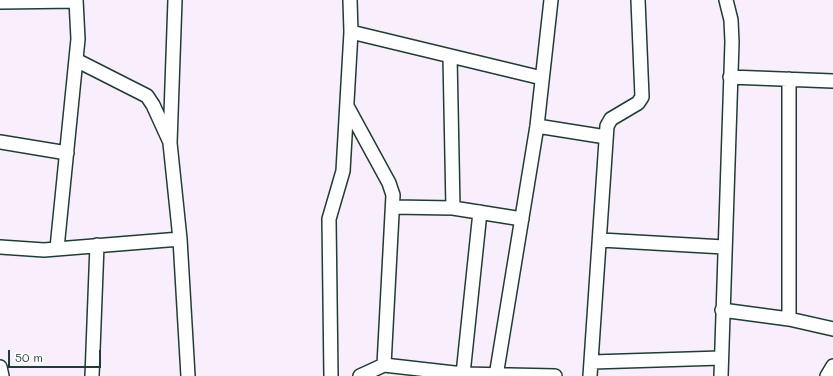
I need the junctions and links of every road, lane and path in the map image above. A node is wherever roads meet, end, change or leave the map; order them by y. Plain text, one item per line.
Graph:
1 (175, 0) edge
2 (350, 0) edge
3 (551, 0) edge
4 (638, 0) edge
5 (726, 0) edge
6 (76, 1) edge
7 (0, 2) edge
8 (351, 32) junction
9 (450, 56) junction
10 (76, 60) junction
11 (730, 76) junction
12 (542, 78) junction
13 (789, 79) junction
14 (833, 81) edge
15 (347, 106) junction
16 (537, 126) junction
17 (606, 138) junction
18 (0, 142) edge
19 (170, 143) junction
20 (67, 153) junction
21 (393, 207) junction
22 (453, 208) junction
23 (480, 212) junction
24 (522, 219) junction
25 (180, 239) junction
26 (601, 240) junction
27 (97, 245) junction
28 (0, 247) edge
29 (724, 247) junction
30 (57, 248) junction
31 (722, 310) junction
32 (789, 319) junction
33 (833, 329) edge
34 (721, 358) junction
35 (592, 362) junction
36 (384, 365) junction
37 (833, 366) edge
38 (0, 367) edge
39 (441, 374) edge
40 (462, 374) junction
41 (496, 375) edge
42 (2, 376) edge
43 (92, 376) edge
44 (188, 376) edge
45 (331, 376) edge
46 (360, 376) edge
47 (556, 376) edge
48 (590, 376) edge
49 (720, 376) edge
50 (827, 376) edge

1 - 19 street
2 - 8 street
3 - 12 street
4 - 17 street
5 - 11 street
6 - 7 street
6 - 10 street
8 - 9 street
8 - 15 street
9 - 12 street
9 - 22 street
10 - 19 street
10 - 20 street
11 - 13 street
11 - 29 street
12 - 16 street
13 - 14 street
13 - 32 street
15 - 21 street
15 - 45 street
16 - 17 street
16 - 24 street
17 - 26 street
18 - 20 street
19 - 25 street
20 - 30 street
21 - 22 street
21 - 36 street
22 - 23 street
23 - 24 street
23 - 40 street
24 - 41 street
25 - 27 street
25 - 44 street
26 - 29 street
26 - 35 street
27 - 30 street
27 - 43 street
28 - 30 street
29 - 31 street
31 - 32 street
31 - 34 street
32 - 33 street
34 - 35 street
34 - 49 street
35 - 48 street
36 - 39 street
36 - 46 street
37 - 50 street
38 - 42 street
39 - 40 street
40 - 41 street
41 - 47 street

